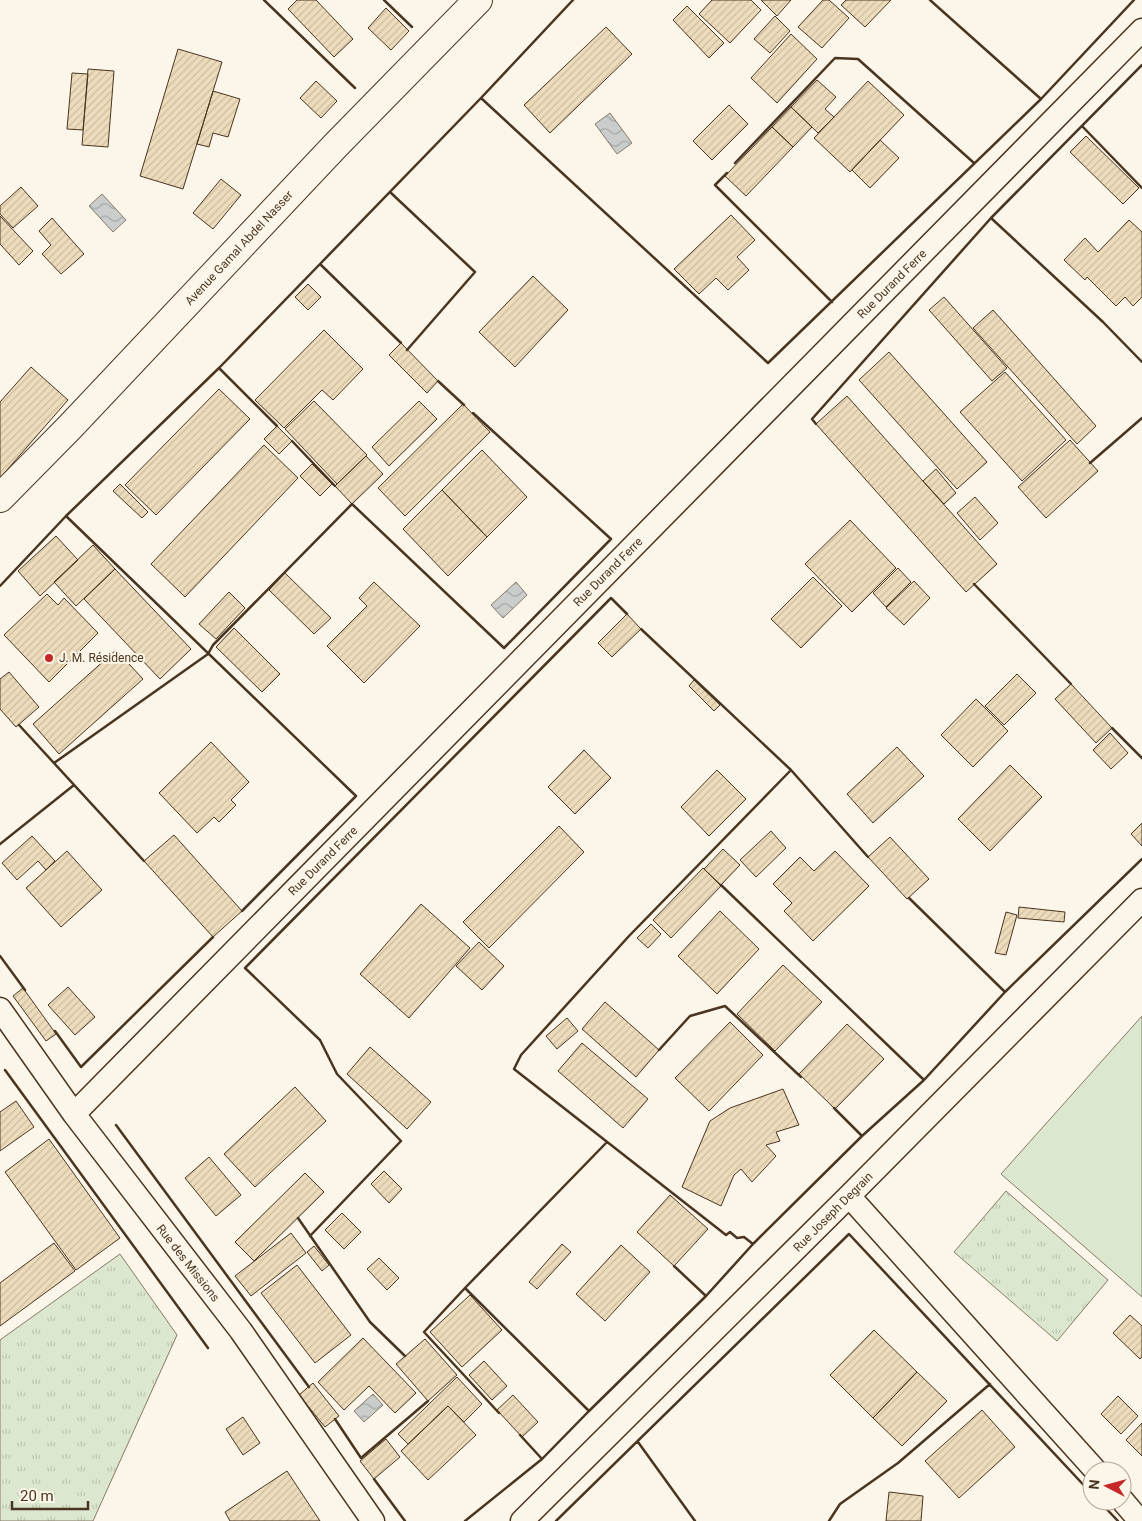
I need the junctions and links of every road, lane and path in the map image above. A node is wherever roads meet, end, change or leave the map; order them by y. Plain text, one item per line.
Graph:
1 (478, 0) edge
2 (1142, 30) edge
3 (0, 498) edge
4 (1142, 900) edge
5 (0, 1009) edge
6 (74, 1114) junction
7 (850, 1196) junction
8 (1087, 1461) edge
9 (1131, 1511) edge
10 (373, 1521) edge
11 (522, 1521) edge
12 (1140, 1521) edge

1 - 3 street, Avenue Gamal Abdel Nasser
2 - 6 street, Rue Durand Ferre
4 - 7 street, Rue Joseph Degrain
5 - 6 street, Rue des Missions
6 - 10 street, Rue des Missions
7 - 8 street
7 - 11 street, Rue Joseph Degrain
9 - 12 street

